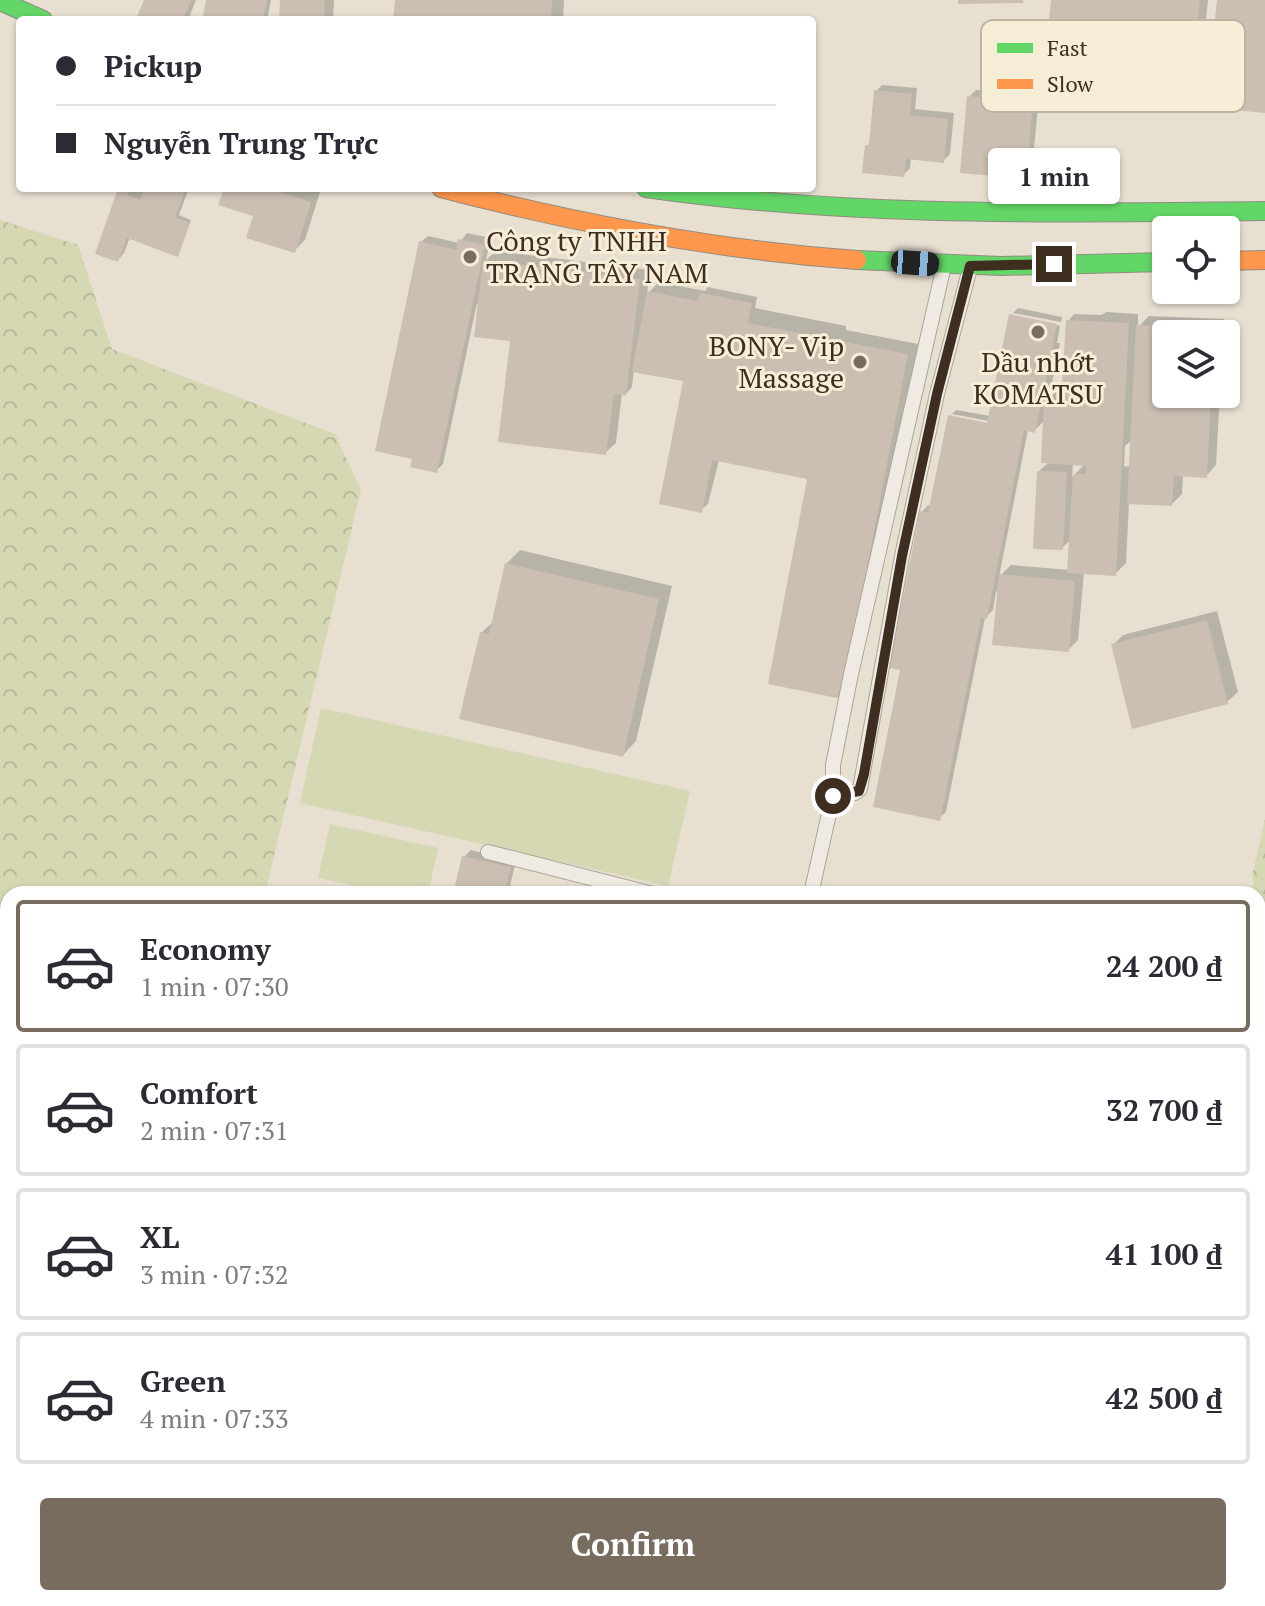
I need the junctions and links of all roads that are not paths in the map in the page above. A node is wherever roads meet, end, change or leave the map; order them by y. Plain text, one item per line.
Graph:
1 (0, 1) edge
2 (34, 16) edge
3 (459, 192) edge
4 (676, 192) edge
5 (1265, 211) edge
6 (1265, 260) edge
7 (1240, 261) edge
8 (1152, 262) edge
9 (943, 265) junction
10 (970, 266) junction
11 (833, 796) junction
12 (488, 852) dead end
13 (622, 886) edge
14 (813, 886) edge

1 - 2 main road
3 - 9 main road
4 - 5 main road
6 - 7 main road
8 - 10 main road
9 - 10 main road
9 - 11 lane
10 - 11 lane
11 - 14 lane
12 - 13 lane

